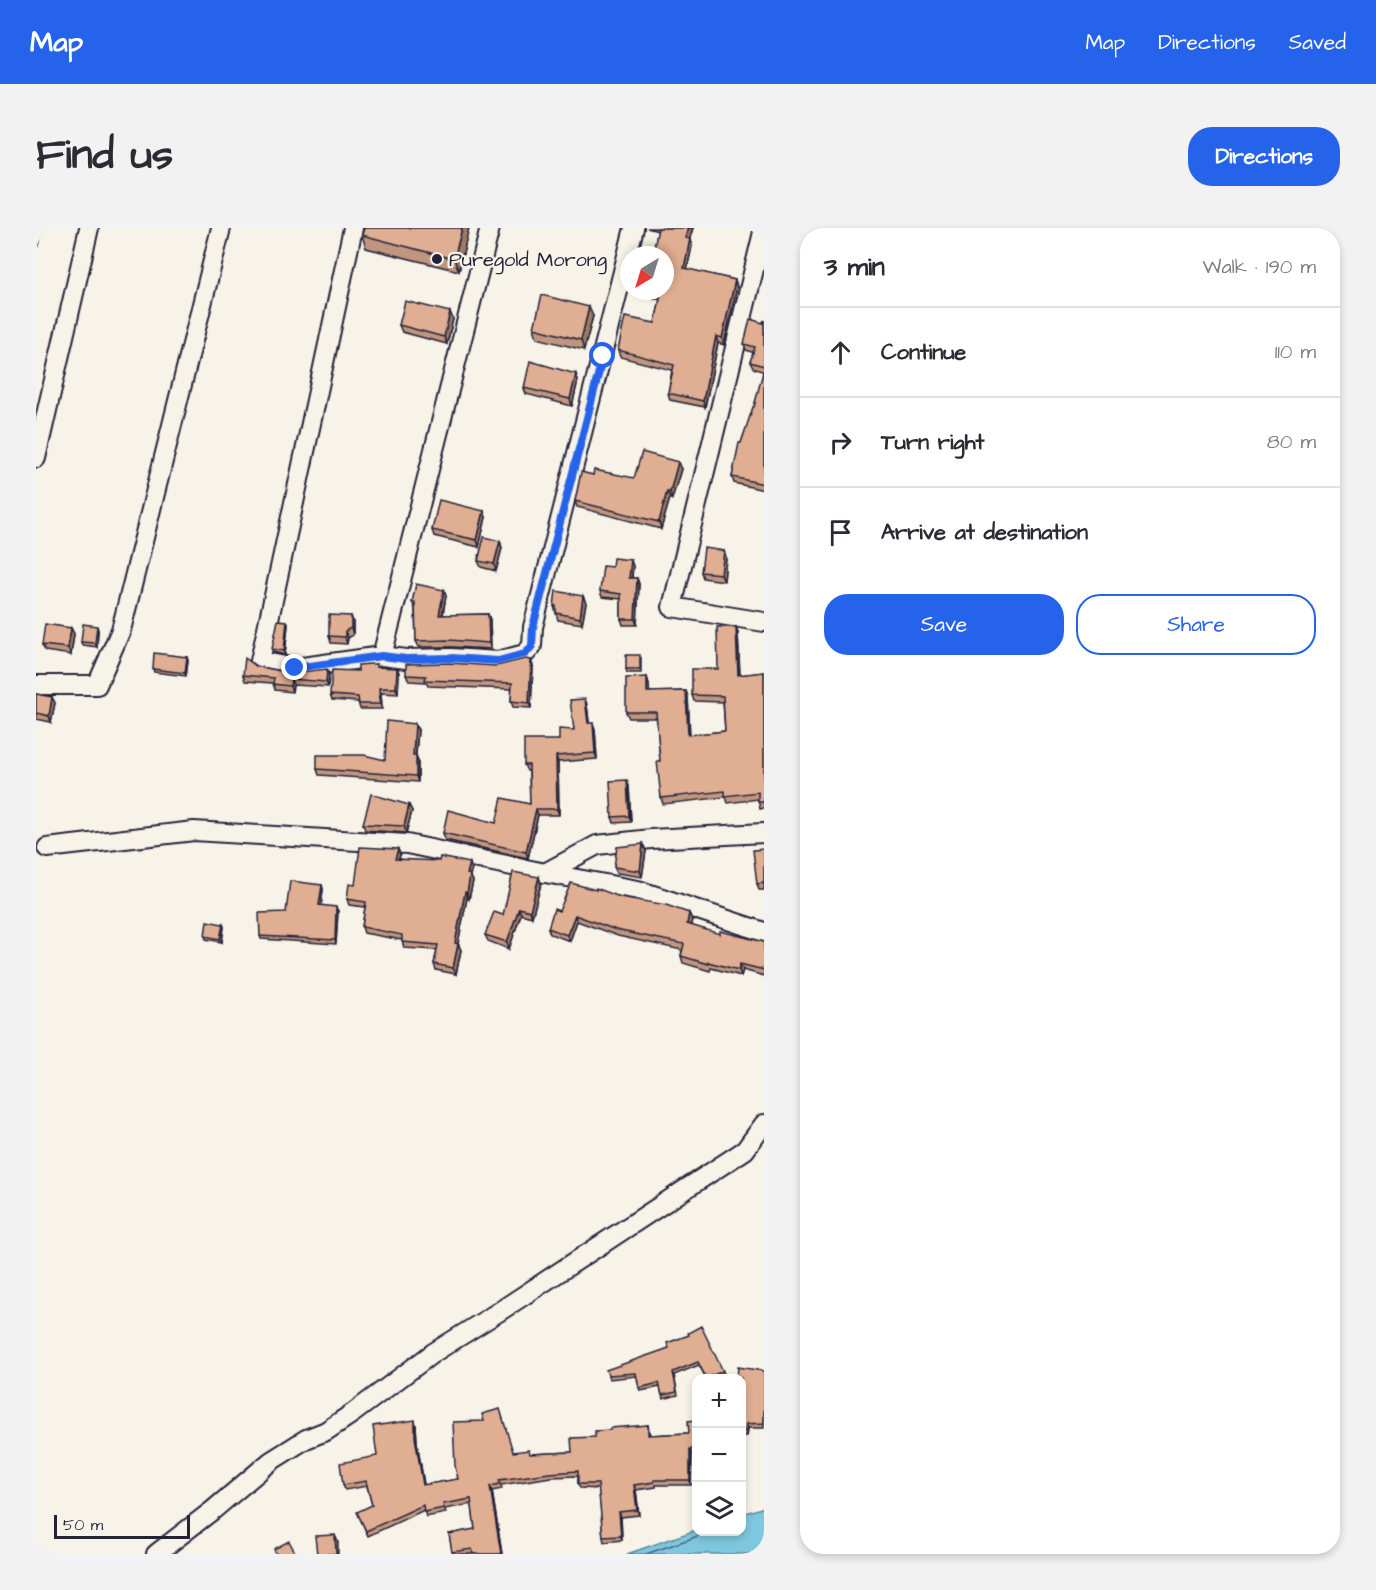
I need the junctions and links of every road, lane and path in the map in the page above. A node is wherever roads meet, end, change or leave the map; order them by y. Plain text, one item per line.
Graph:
1 (89, 228) edge
2 (221, 228) edge
3 (354, 228) edge
4 (489, 228) edge
5 (634, 228) edge
6 (764, 228) edge
7 (36, 458) edge
8 (764, 622) edge
9 (382, 656) junction
10 (36, 685) edge
11 (764, 833) edge
12 (47, 848) dead end
13 (545, 873) junction
14 (764, 932) edge
15 (764, 1124) edge
16 (156, 1554) edge

1 - 7 street
2 - 10 street
3 - 9 street
4 - 9 street
5 - 9 street
6 - 8 street
11 - 13 street
12 - 13 street
13 - 14 street
15 - 16 street

